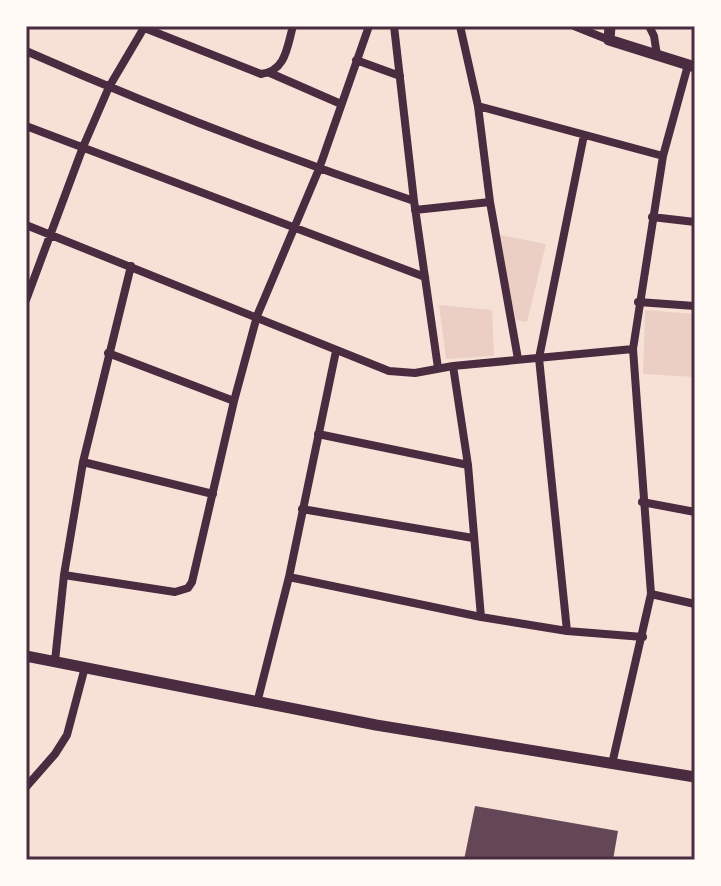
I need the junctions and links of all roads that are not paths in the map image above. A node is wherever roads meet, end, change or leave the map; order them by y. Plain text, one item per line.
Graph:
1 (293, 26) edge
2 (369, 26) edge
3 (394, 26) edge
4 (460, 26) edge
5 (574, 26) edge
6 (610, 26) edge
7 (649, 26) edge
8 (143, 27) edge
9 (609, 40) junction
10 (26, 51) edge
11 (657, 55) junction
12 (356, 60) junction
13 (691, 66) edge
14 (270, 73) junction
15 (400, 76) junction
16 (109, 87) junction
17 (341, 104) junction
18 (478, 106) junction
19 (26, 126) edge
20 (584, 135) junction
21 (83, 147) junction
22 (663, 156) junction
23 (319, 169) junction
24 (490, 202) junction
25 (415, 205) junction
26 (652, 217) junction
27 (695, 222) edge
28 (26, 225) edge
29 (295, 229) junction
30 (50, 234) junction
31 (131, 266) junction
32 (425, 277) junction
33 (26, 300) edge
34 (638, 302) junction
35 (695, 306) edge
36 (257, 316) junction
37 (633, 349) junction
38 (336, 351) junction
39 (108, 353) junction
40 (539, 358) junction
41 (518, 359) junction
42 (453, 366) junction
43 (438, 368) junction
44 (234, 401) junction
45 (318, 434) junction
46 (83, 462) junction
47 (468, 465) junction
48 (213, 494) junction
49 (642, 502) junction
50 (302, 509) junction
51 (695, 512) edge
52 (473, 538) junction
53 (64, 575) junction
54 (289, 577) junction
55 (651, 594) junction
56 (695, 604) edge
57 (481, 617) junction
58 (567, 631) junction
59 (643, 637) junction
60 (26, 656) edge
61 (55, 661) junction
62 (85, 667) junction
63 (257, 703) junction
64 (612, 764) junction
65 (695, 777) edge
66 (26, 787) edge

1 - 14 street
2 - 12 street
3 - 15 street
4 - 18 street
5 - 9 street
6 - 9 street
7 - 11 street
8 - 14 street
8 - 16 street
9 - 11 street
10 - 16 street
11 - 13 street
12 - 15 street
12 - 17 street
13 - 22 street
14 - 17 street
15 - 25 street
16 - 21 street
16 - 23 street
17 - 23 street
18 - 20 street
18 - 24 street
19 - 21 street
20 - 22 street
20 - 40 street
21 - 29 street
21 - 30 street
22 - 26 street
23 - 25 street
23 - 29 street
24 - 25 street
24 - 41 street
25 - 32 street
26 - 27 street
26 - 34 street
28 - 30 street
29 - 32 street
29 - 36 street
30 - 31 street
30 - 33 street
31 - 36 street
31 - 39 street
32 - 43 street
34 - 35 street
34 - 37 street
36 - 38 street
36 - 44 street
37 - 40 street
37 - 49 street
38 - 43 street
38 - 45 street
39 - 44 street
39 - 46 street
40 - 41 street
40 - 58 street
41 - 42 street
42 - 43 street
42 - 47 street
44 - 48 street
45 - 47 street
45 - 50 street
46 - 48 street
46 - 53 street
47 - 52 street
48 - 53 street
49 - 51 street
49 - 55 street
50 - 52 street
50 - 54 street
52 - 57 street
53 - 61 street
54 - 57 street
54 - 63 street
55 - 56 street
55 - 59 street
57 - 58 street
58 - 59 street
59 - 64 street
60 - 61 street
61 - 62 street
62 - 63 street
62 - 66 street
63 - 64 street
64 - 65 street

